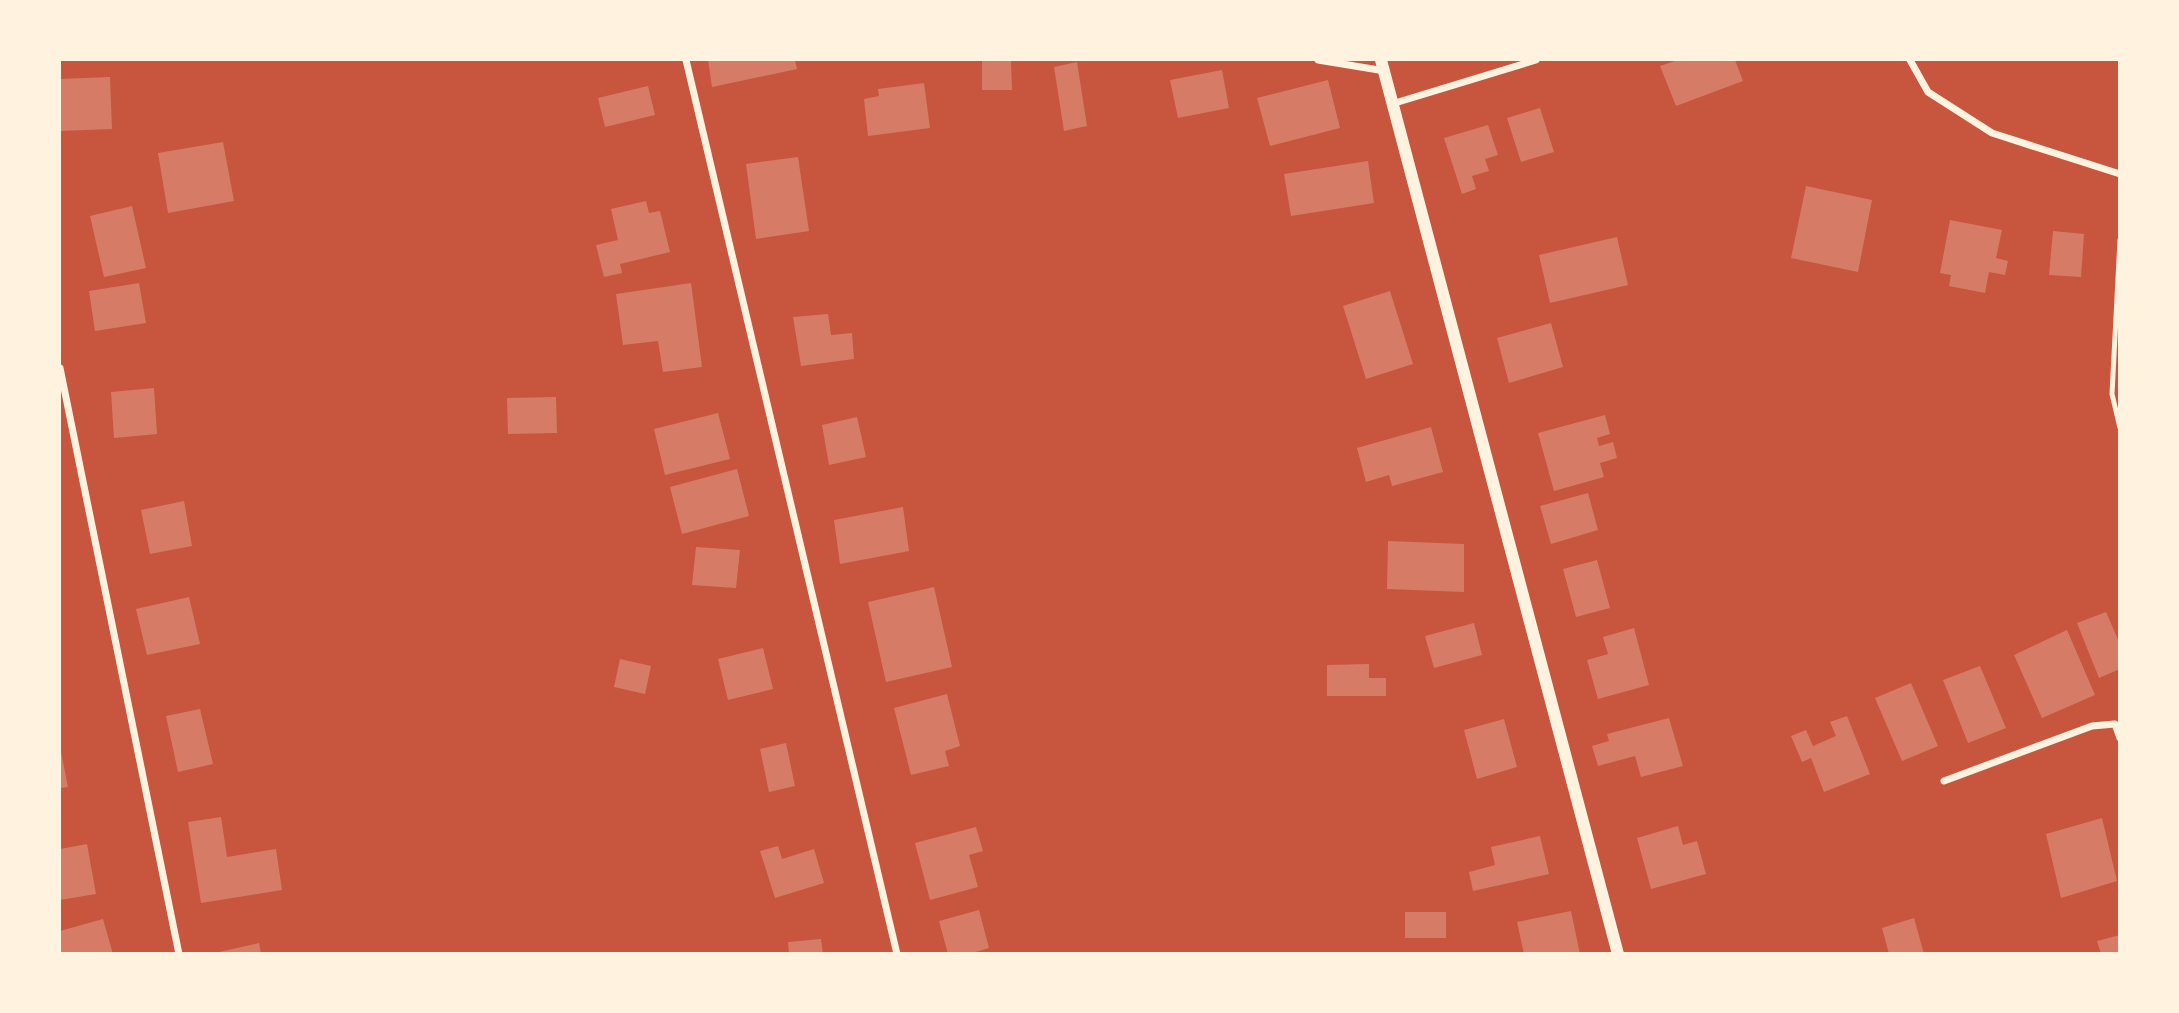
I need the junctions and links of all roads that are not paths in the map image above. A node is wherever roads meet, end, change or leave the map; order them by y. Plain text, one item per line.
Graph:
1 (686, 60) edge
2 (1318, 60) edge
3 (1536, 60) edge
4 (1910, 60) edge
5 (1384, 65) edge
6 (1395, 103) junction
7 (2119, 174) edge
8 (2119, 240) edge
9 (60, 368) edge
10 (2119, 428) edge
11 (2119, 738) edge
12 (1944, 781) dead end
13 (179, 954) edge
14 (897, 954) edge
15 (1618, 954) edge

1 - 14 street
2 - 5 street
3 - 6 street
4 - 7 street
5 - 6 street
6 - 15 street
8 - 10 lane
9 - 13 street
11 - 12 street

